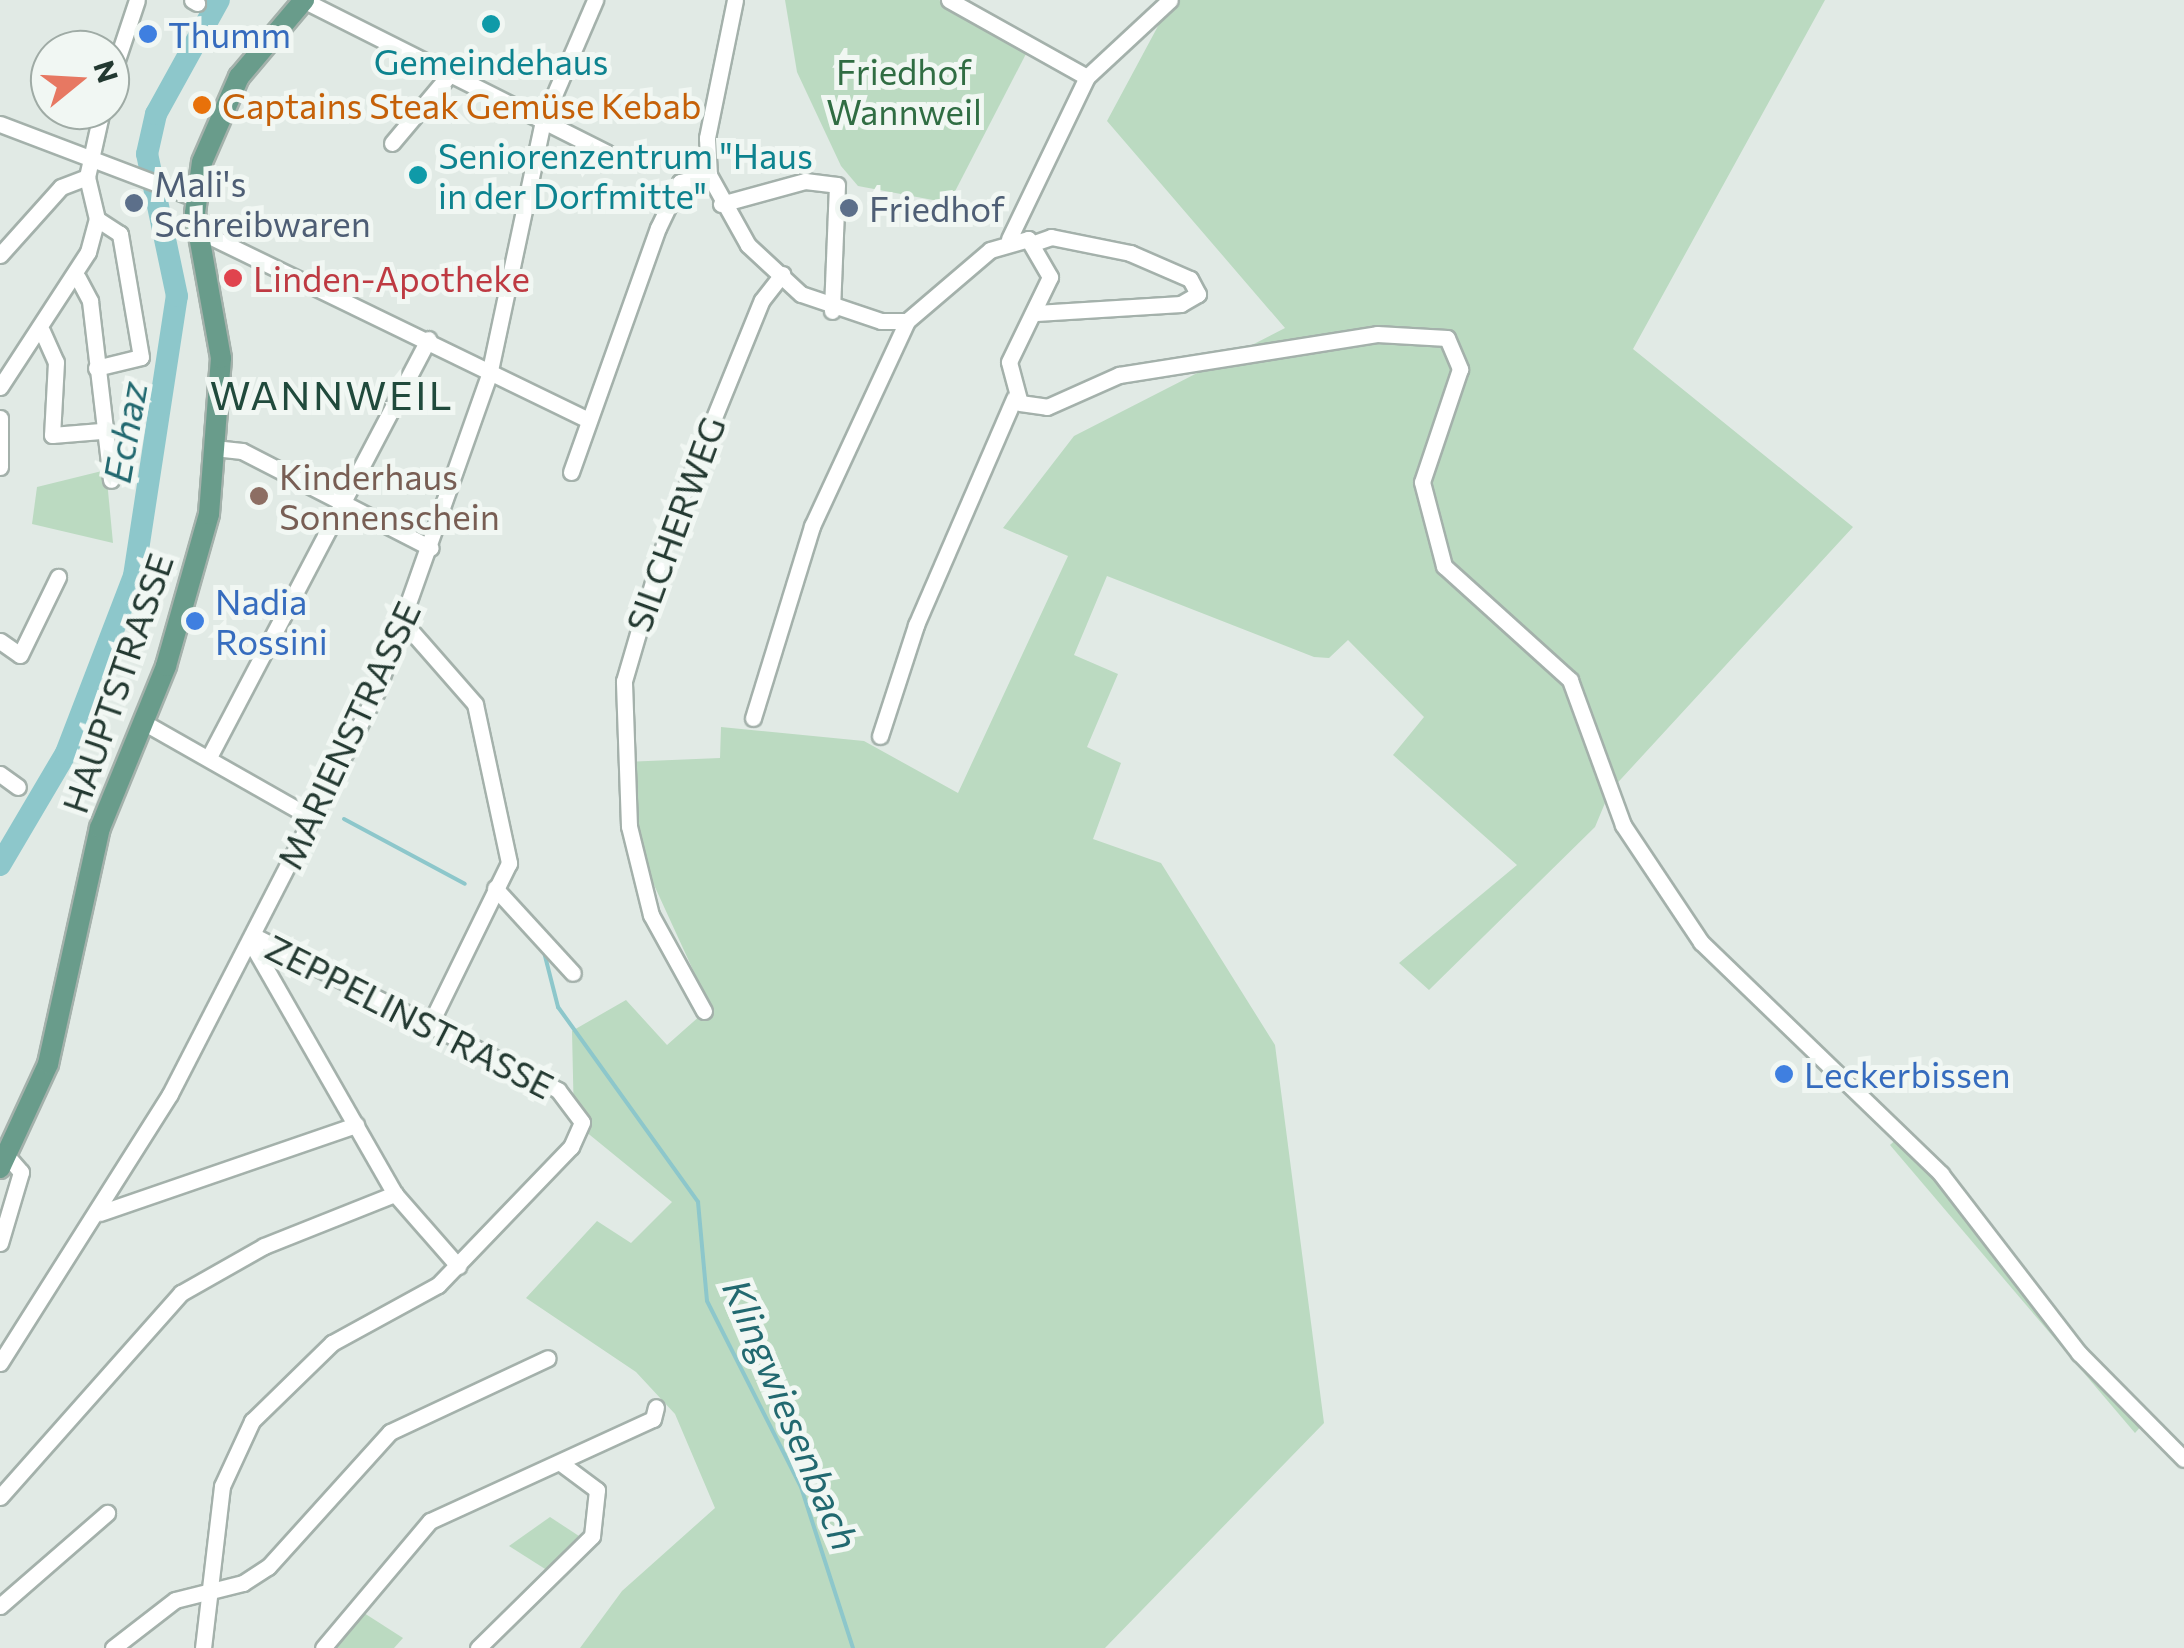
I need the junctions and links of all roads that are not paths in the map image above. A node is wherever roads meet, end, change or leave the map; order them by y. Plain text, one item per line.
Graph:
1 (138, 0) edge
2 (304, 0) edge
3 (596, 0) edge
4 (736, 0) edge
5 (949, 0) edge
6 (1170, 0) edge
7 (128, 30) edge
8 (450, 74) junction
9 (1088, 77) junction
10 (543, 121) junction
11 (1, 126) edge
12 (98, 130) edge
13 (392, 143) dead end
14 (607, 154) dead end
15 (89, 170) junction
16 (709, 175) junction
17 (195, 198) junction
18 (721, 204) junction
19 (97, 219) junction
20 (197, 230) junction
21 (1009, 239) junction
22 (1034, 243) junction
23 (0, 255) edge
24 (782, 274) junction
25 (78, 278) junction
26 (832, 311) junction
27 (1036, 313) junction
28 (907, 320) junction
29 (42, 331) junction
30 (428, 340) junction
31 (96, 368) junction
32 (489, 375) junction
33 (0, 387) edge
34 (1014, 398) junction
35 (0, 418) edge
36 (588, 420) junction
37 (101, 430) junction
38 (214, 448) junction
39 (0, 468) edge
40 (570, 472) dead end
41 (111, 480) dead end
42 (342, 503) junction
43 (431, 548) junction
44 (58, 578) dead end
45 (404, 624) junction
46 (0, 641) edge
47 (754, 718) dead end
48 (143, 722) junction
49 (880, 736) dead end
50 (209, 757) junction
51 (0, 774) edge
52 (18, 787) dead end
53 (312, 818) junction
54 (495, 888) junction
55 (252, 938) junction
56 (573, 973) dead end
57 (704, 1011) dead end
58 (431, 1022) junction
59 (356, 1125) junction
60 (4, 1162) edge
61 (395, 1194) junction
62 (100, 1213) junction
63 (0, 1243) edge
64 (458, 1266) junction
65 (548, 1358) dead end
66 (0, 1363) edge
67 (656, 1407) dead end
68 (2184, 1460) edge
69 (562, 1464) junction
70 (0, 1497) edge
71 (108, 1513) dead end
72 (212, 1592) junction
73 (0, 1606) edge
74 (112, 1648) edge
75 (203, 1648) edge
76 (323, 1648) edge
77 (478, 1648) edge

1 - 7 street
2 - 8 street
2 - 17 main road, HAUPTSTRASSE
3 - 10 street, MARIENSTRASSE
4 - 16 street
5 - 9 street
6 - 9 street
8 - 10 street
8 - 13 street
9 - 21 street
10 - 14 street
10 - 32 street, MARIENSTRASSE
11 - 15 street
12 - 15 street
15 - 17 street
15 - 19 street
15 - 23 street
16 - 18 street
16 - 36 street
17 - 20 main road, HAUPTSTRASSE
18 - 24 street
18 - 26 street
19 - 25 street
19 - 31 street
20 - 30 street
20 - 38 main road, HAUPTSTRASSE
21 - 22 street
21 - 28 street
22 - 27 street
22 - 27 street
24 - 26 street
24 - 57 street, SILCHERWEG
25 - 29 street
25 - 31 street
26 - 28 street
27 - 34 street
28 - 47 street
29 - 33 street
29 - 37 street
30 - 32 street
30 - 42 street
31 - 37 street
32 - 36 street
32 - 43 street, MARIENSTRASSE
34 - 49 street
34 - 68 street
35 - 39 street
36 - 40 street
37 - 41 street
38 - 42 street
38 - 48 main road, HAUPTSTRASSE
42 - 43 street
42 - 50 street
43 - 45 street, MARIENSTRASSE
44 - 46 street
45 - 53 street, MARIENSTRASSE
45 - 54 street
48 - 50 street
48 - 60 main road, HAUPTSTRASSE
50 - 53 street
51 - 52 street
53 - 55 street, MARIENSTRASSE
54 - 56 street
54 - 58 street
55 - 58 street, ZEPPELINSTRASSE
55 - 59 street
55 - 62 street, MARIENSTRASSE
58 - 64 street, ZEPPELINSTRASSE
59 - 61 street
59 - 62 street
60 - 63 street
61 - 64 street
61 - 70 street
62 - 66 street, MARIENSTRASSE
64 - 72 street, ZEPPELINSTRASSE
65 - 72 street
67 - 69 street
69 - 76 street
69 - 77 street
71 - 73 street
72 - 74 street
72 - 75 street, ZEPPELINSTRASSE

